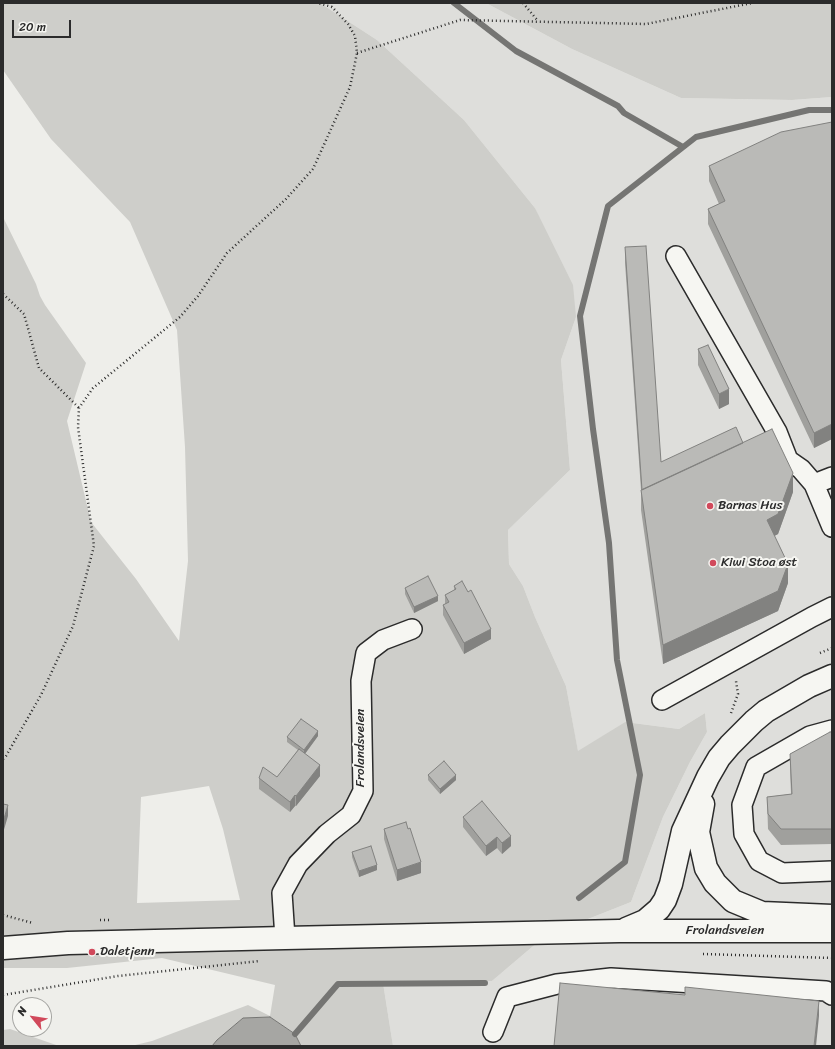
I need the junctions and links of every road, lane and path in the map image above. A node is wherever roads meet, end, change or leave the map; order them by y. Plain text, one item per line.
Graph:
1 (318, 3) edge
2 (523, 3) edge
3 (752, 3) edge
4 (538, 22) junction
5 (357, 53) junction
6 (676, 256) dead end
7 (3, 294) edge
8 (79, 408) junction
9 (832, 477) edge
10 (814, 484) junction
11 (832, 526) edge
12 (832, 607) edge
13 (412, 629) dead end
14 (832, 648) edge
15 (820, 653) dead end
16 (732, 661) junction
17 (832, 676) edge
18 (662, 700) dead end
19 (729, 718) dead end
20 (832, 730) edge
21 (3, 759) edge
22 (708, 777) junction
23 (832, 871) edge
24 (832, 916) edge
25 (619, 931) junction
26 (832, 931) edge
27 (285, 938) junction
28 (3, 948) edge
29 (699, 954) dead end
30 (832, 958) edge
31 (267, 960) dead end
32 (832, 995) edge
33 (3, 996) edge
34 (493, 1032) dead end

1 - 5 path
2 - 4 path
3 - 4 path
4 - 5 path
5 - 8 path
6 - 10 street
7 - 8 path
8 - 21 path
9 - 10 street
10 - 11 street
12 - 16 street
13 - 27 street, Frolandsveien
14 - 15 path
16 - 18 street
16 - 19 path
17 - 22 main road, Frolandsveien
20 - 23 street
22 - 24 main road, Frolandsveien
22 - 25 main road, Frolandsveien
25 - 26 main road, Frolandsveien
25 - 27 main road, Frolandsveien
27 - 28 main road, Frolandsveien
29 - 30 path
31 - 33 path
32 - 34 street

